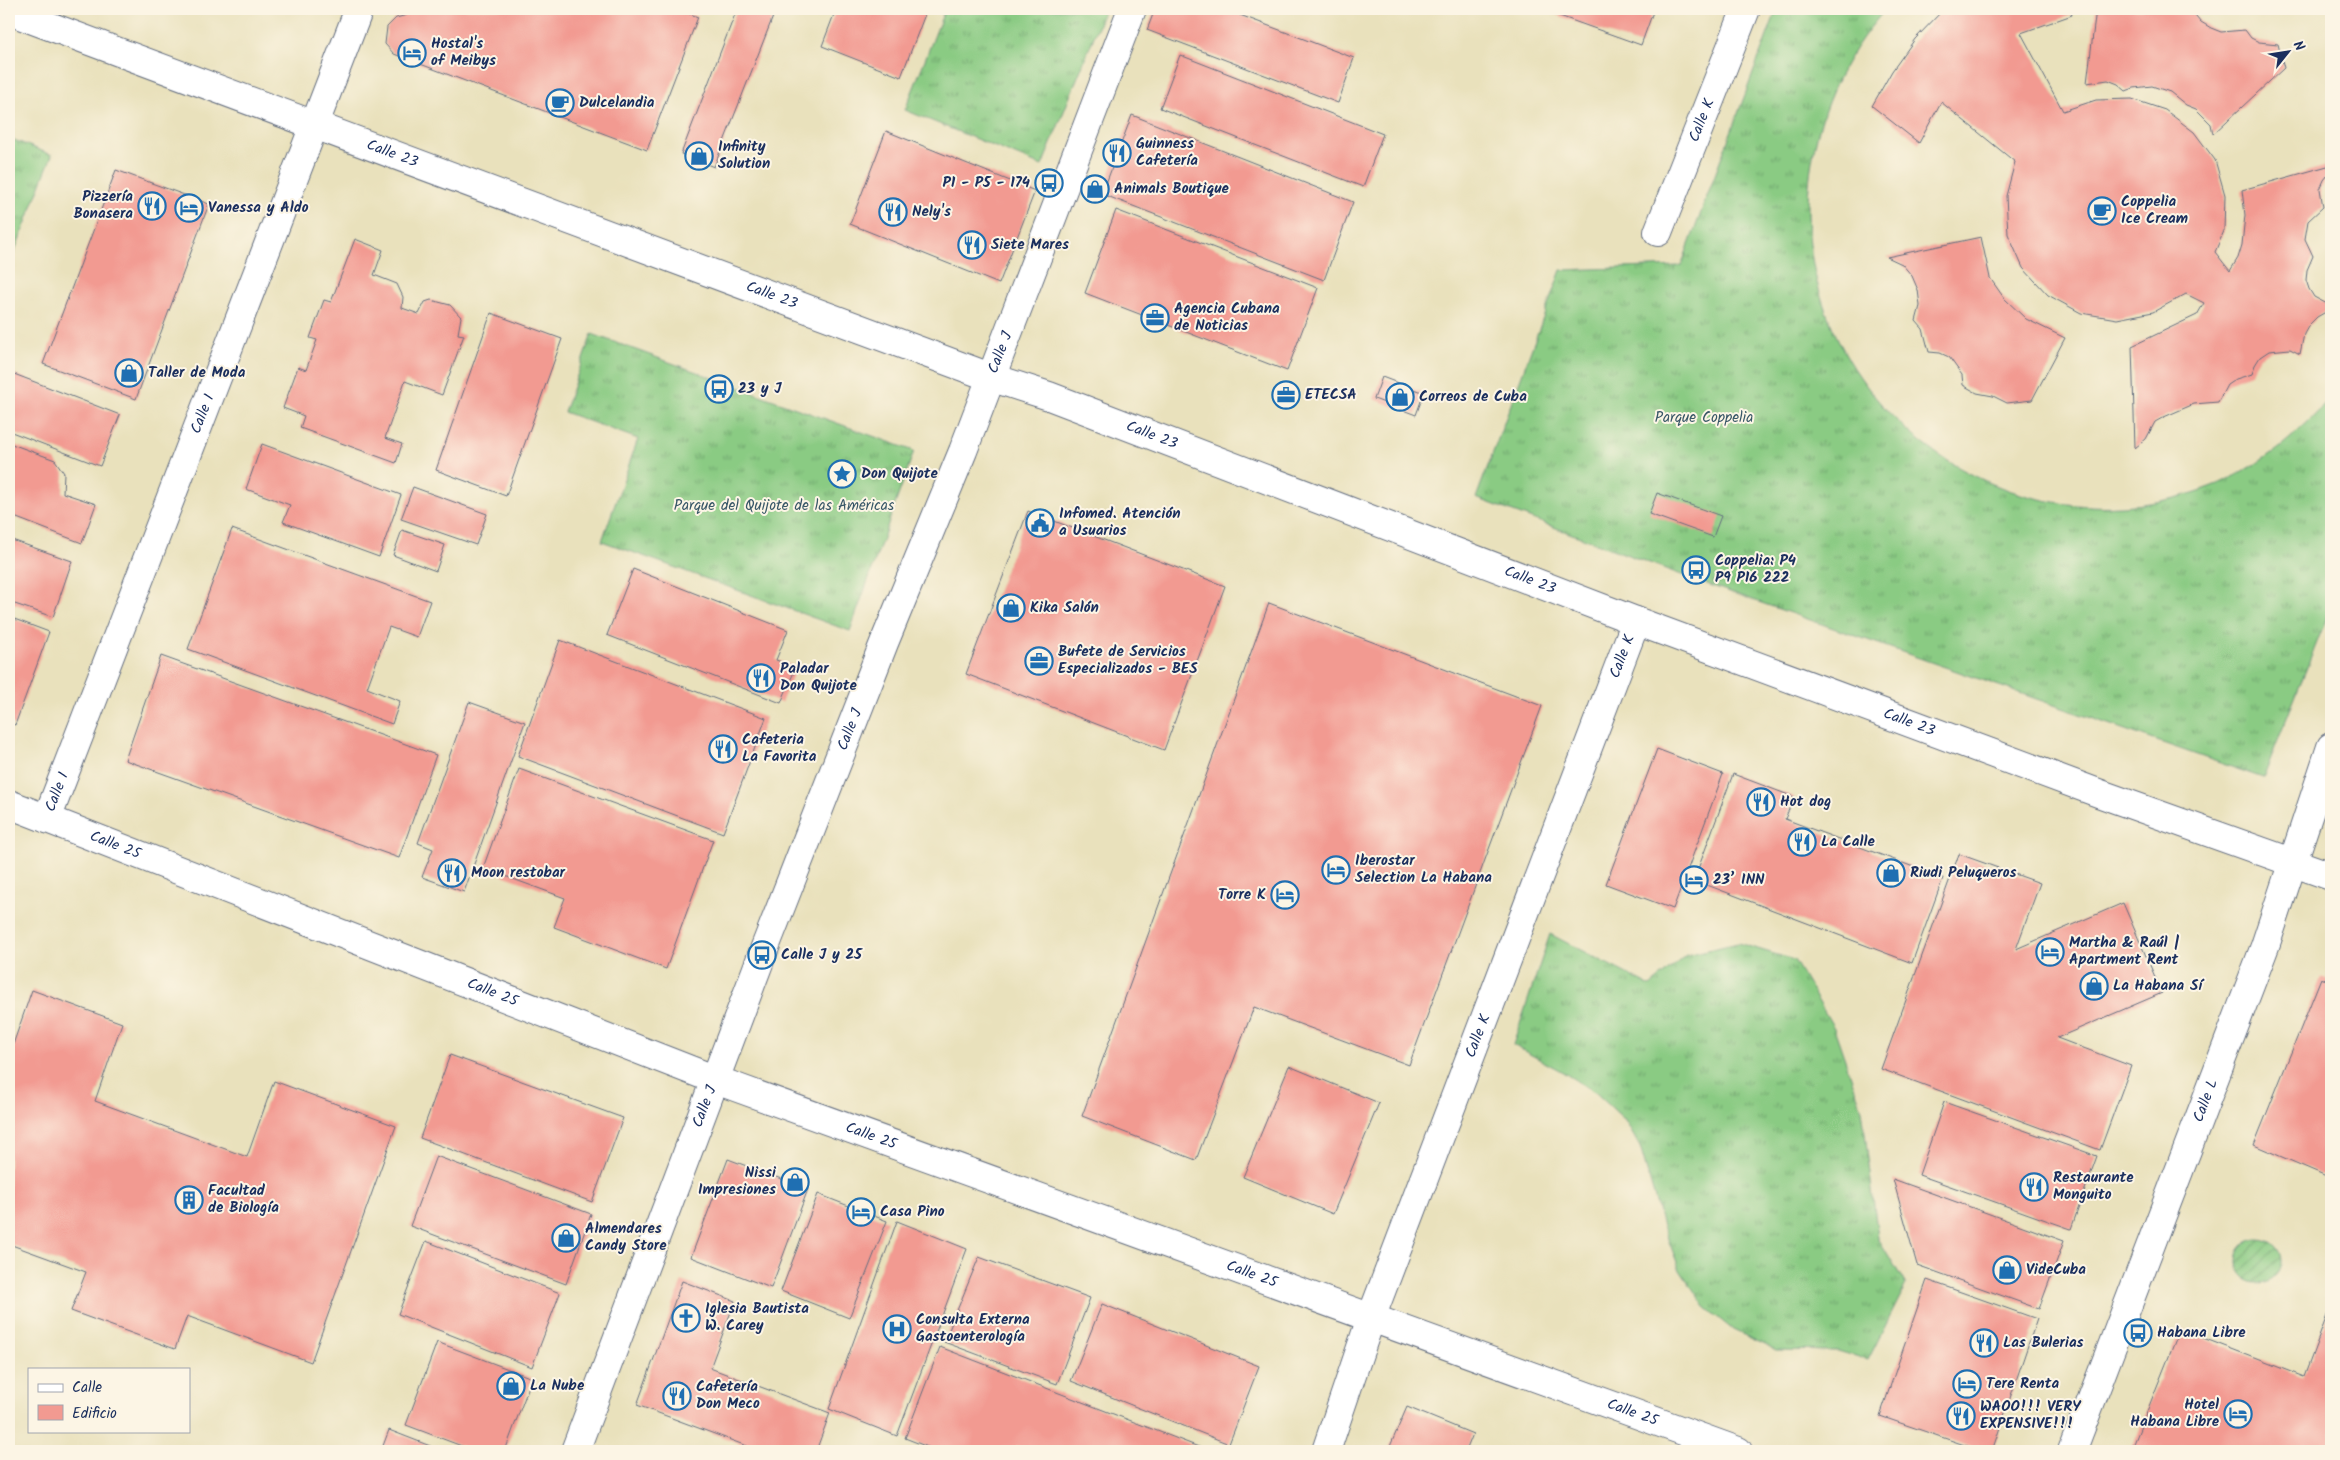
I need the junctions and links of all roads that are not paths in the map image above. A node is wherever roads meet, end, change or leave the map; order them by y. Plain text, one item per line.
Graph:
1 (359, 9) edge
2 (1132, 9) edge
3 (1746, 9) edge
4 (9, 11) edge
5 (315, 125) junction
6 (1658, 232) dead end
7 (990, 376) junction
8 (1636, 620) junction
9 (2331, 746) edge
10 (9, 804) edge
11 (47, 819) junction
12 (2293, 862) junction
13 (2331, 876) edge
14 (716, 1080) junction
15 (1371, 1318) junction
16 (574, 1451) edge
17 (1326, 1451) edge
18 (1738, 1451) edge
19 (2072, 1451) edge

1 - 5 street, Calle I
2 - 7 street, Calle J
3 - 6 street, Calle K
4 - 5 street, Calle 23
5 - 7 street, Calle 23
5 - 11 street, Calle I
7 - 8 street, Calle 23
7 - 14 street, Calle J
8 - 12 street, Calle 23
8 - 15 street, Calle K
9 - 12 street, Calle L
10 - 11 street, Calle 25
11 - 14 street, Calle 25
12 - 13 street, Calle 23
12 - 19 street, Calle L
14 - 15 street, Calle 25
14 - 16 street, Calle J
15 - 17 street, Calle K
15 - 18 street, Calle 25

